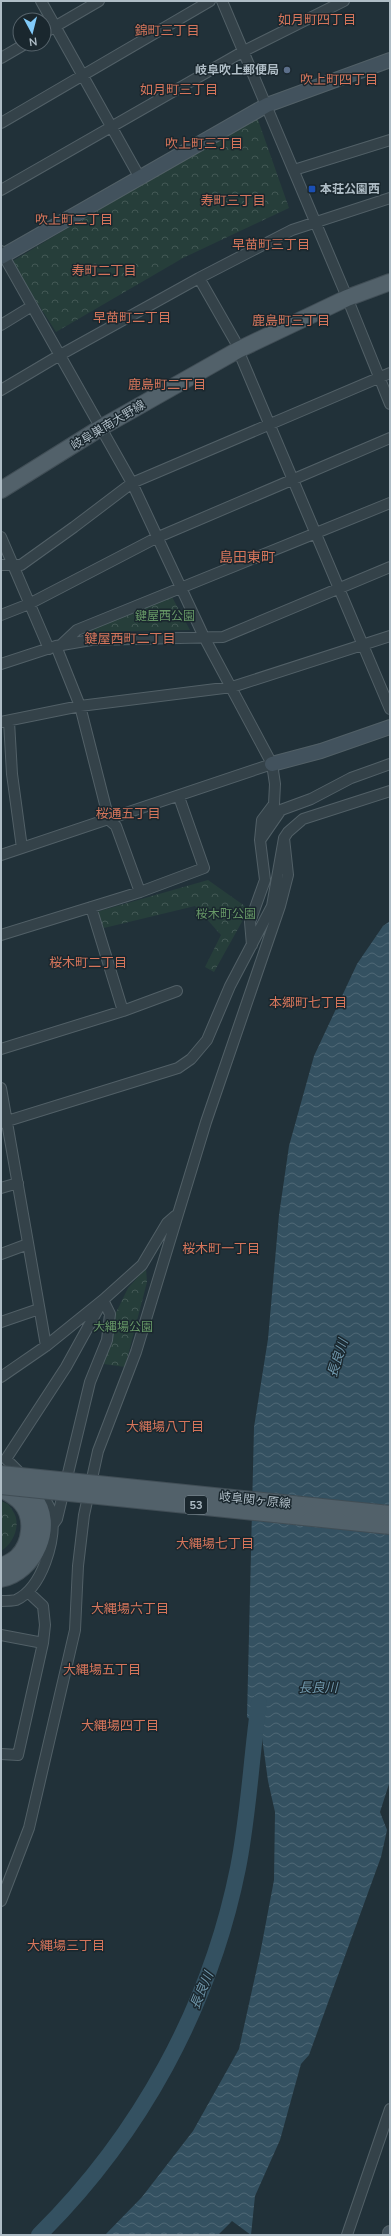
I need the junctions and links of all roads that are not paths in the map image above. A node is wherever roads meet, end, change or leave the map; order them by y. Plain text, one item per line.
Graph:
1 (41, 1) edge
2 (99, 1) edge
3 (210, 1) edge
4 (222, 1) edge
5 (344, 1) edge
6 (56, 27) junction
7 (52, 29) edge
8 (244, 51) junction
9 (12, 52) edge
10 (1, 58) edge
11 (390, 60) edge
12 (82, 76) junction
13 (267, 105) junction
14 (1, 123) edge
15 (112, 128) junction
16 (390, 140) edge
17 (294, 170) junction
18 (140, 178) junction
19 (1, 190) edge
20 (390, 198) edge
21 (315, 221) junction
22 (2, 255) edge
23 (390, 272) edge
24 (199, 278) junction
25 (390, 282) edge
26 (346, 294) junction
27 (32, 306) junction
28 (1, 325) edge
29 (236, 345) junction
30 (60, 355) junction
31 (390, 373) edge
32 (379, 378) junction
33 (1, 390) edge
34 (390, 404) edge
35 (99, 423) junction
36 (270, 426) junction
37 (390, 438) edge
38 (1, 478) edge
39 (292, 479) junction
40 (132, 483) junction
41 (1, 490) edge
42 (390, 503) edge
43 (316, 535) junction
44 (1, 537) edge
45 (156, 538) junction
46 (13, 564) junction
47 (1, 565) edge
48 (390, 567) edge
49 (182, 588) junction
50 (339, 589) junction
51 (29, 604) junction
52 (1, 615) edge
53 (390, 636) edge
54 (204, 637) junction
55 (363, 646) junction
56 (55, 647) junction
57 (1, 664) edge
58 (232, 687) junction
59 (80, 706) junction
60 (390, 709) edge
61 (5, 722) edge
62 (390, 728) edge
63 (272, 764) junction
64 (390, 764) edge
65 (390, 791) edge
66 (179, 797) junction
67 (108, 820) junction
68 (284, 838) junction
69 (260, 840) junction
70 (22, 848) junction
71 (1, 855) edge
72 (140, 892) junction
73 (91, 907) junction
74 (1, 935) edge
75 (252, 945) junction
76 (177, 991) dead end
77 (123, 1011) junction
78 (1, 1050) edge
79 (1, 1088) edge
80 (4, 1122) edge
81 (18, 1182) junction
82 (1, 1188) edge
83 (177, 1214) junction
84 (28, 1244) junction
85 (1, 1254) edge
86 (103, 1300) junction
87 (39, 1309) junction
88 (1, 1322) edge
89 (46, 1346) junction
90 (1, 1377) edge
91 (4, 1458) edge
92 (1, 1474) edge
93 (1, 1487) edge
94 (390, 1514) edge
95 (52, 1526) junction
96 (390, 1526) edge
97 (1, 1566) edge
98 (1, 1579) edge
99 (28, 1592) junction
100 (1, 1601) edge
101 (1, 1635) edge
102 (43, 1643) junction
103 (1, 1754) edge
104 (1, 1901) edge
105 (390, 2109) edge
106 (347, 2235) edge

1 - 6 street
2 - 6 street
3 - 12 street
4 - 8 street
5 - 8 street
6 - 7 street
6 - 12 street
8 - 13 street
8 - 15 street
9 - 10 street
11 - 13 street
12 - 14 street
12 - 15 street
13 - 17 street
13 - 18 street
15 - 18 street
15 - 19 street
16 - 17 street
17 - 21 street
18 - 22 street
20 - 21 street
21 - 24 street
21 - 26 street
22 - 27 street
23 - 26 main road, 岐阜巣南大野線
24 - 29 street
24 - 30 street
25 - 26 main road, 岐阜巣南大野線
26 - 29 main road, 岐阜巣南大野線
26 - 32 street
27 - 28 street
27 - 30 street
29 - 35 main road, 岐阜巣南大野線
29 - 36 street
30 - 33 street
30 - 35 street
31 - 32 street
32 - 34 street
32 - 36 street
35 - 38 main road, 岐阜巣南大野線
35 - 40 street
35 - 41 main road, 岐阜巣南大野線
36 - 39 street
36 - 40 street
37 - 39 street
39 - 43 street
39 - 45 street
40 - 45 street
40 - 46 street
42 - 43 street
43 - 49 street
43 - 50 street
44 - 46 street
45 - 49 street
45 - 51 street
46 - 47 street
46 - 51 street
48 - 50 street
49 - 54 street
49 - 56 street
50 - 54 street
50 - 55 street
51 - 52 street
51 - 56 street
53 - 55 street
54 - 56 street
54 - 58 street
55 - 58 street
55 - 60 street
56 - 57 street
56 - 59 street
58 - 59 street
58 - 63 street
59 - 61 street
59 - 67 street
61 - 70 street
62 - 63 street
63 - 66 street
63 - 69 street
64 - 69 street
65 - 68 street
66 - 67 street
66 - 72 street
67 - 70 street
67 - 72 street
68 - 75 street
68 - 83 street
69 - 75 street
70 - 71 street
72 - 73 street
73 - 74 street
73 - 77 street
75 - 80 street
76 - 77 street
77 - 78 street
79 - 80 street
80 - 81 street
81 - 82 street
81 - 84 street
83 - 86 street
83 - 104 street
84 - 85 street
84 - 87 street
86 - 89 street
86 - 91 street
86 - 95 street
87 - 88 street
87 - 89 street
89 - 90 street
91 - 95 street
92 - 94 main road, 岐阜関ヶ原線 / 53, bridge
92 - 98 main road, 岐阜関ヶ原線 / 53
93 - 96 main road, 岐阜関ヶ原線 / 53, bridge
93 - 97 main road, 岐阜関ヶ原線 / 53
95 - 99 street
99 - 100 street
99 - 102 street
101 - 102 street
102 - 103 street
105 - 106 street

